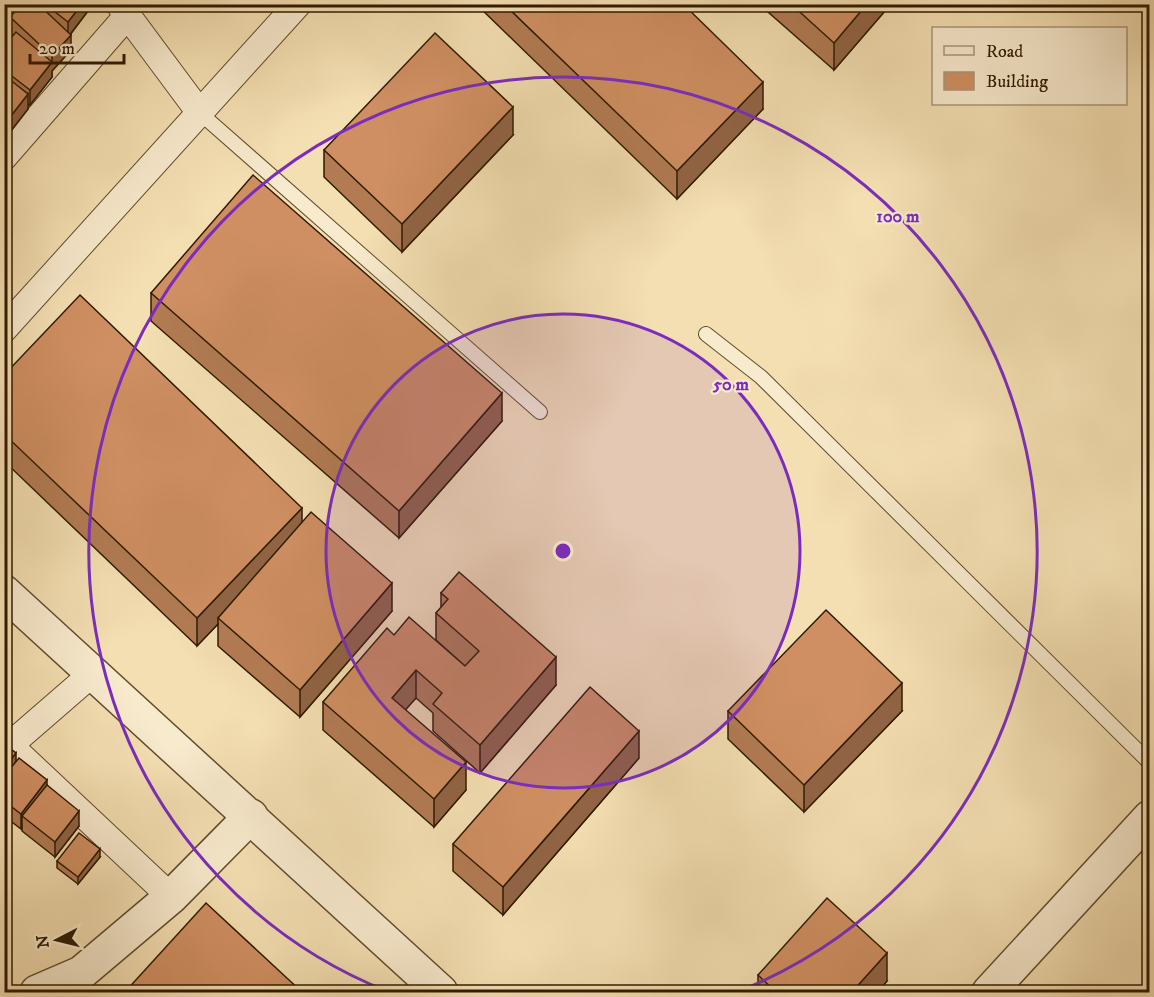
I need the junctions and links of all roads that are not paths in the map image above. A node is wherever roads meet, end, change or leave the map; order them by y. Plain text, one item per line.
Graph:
1 (298, 4) edge
2 (123, 10) edge
3 (200, 112) junction
4 (4, 157) edge
5 (4, 328) edge
6 (706, 334) dead end
7 (540, 412) dead end
8 (4, 592) edge
9 (93, 673) junction
10 (7, 743) edge
11 (1149, 763) edge
12 (251, 816) junction
13 (1149, 817) edge
14 (171, 897) junction
15 (37, 993) edge
16 (441, 993) edge
17 (989, 993) edge

1 - 3 street
2 - 3 street
2 - 4 street
3 - 5 street
3 - 7 lane
6 - 11 lane
8 - 9 street
9 - 10 street
9 - 12 street
10 - 14 street
12 - 14 street
12 - 16 street
13 - 17 street
14 - 15 street

